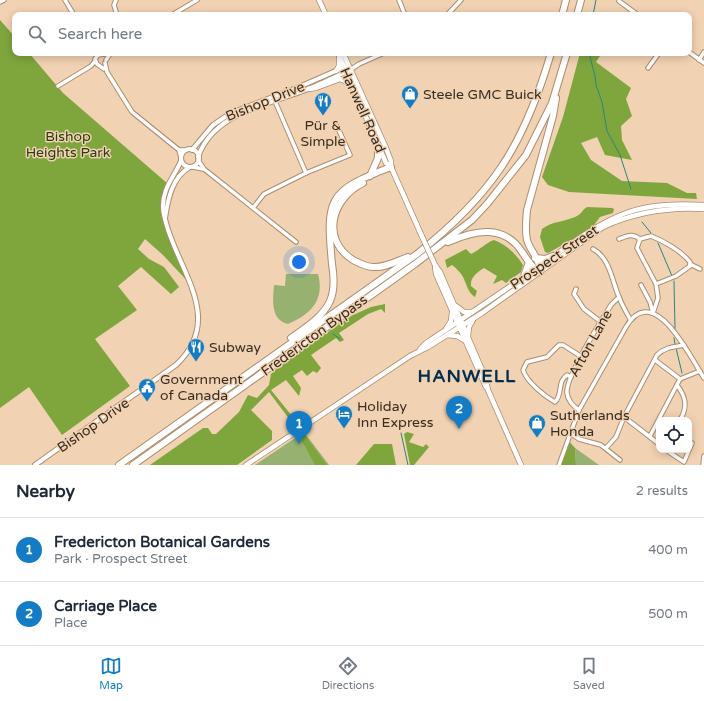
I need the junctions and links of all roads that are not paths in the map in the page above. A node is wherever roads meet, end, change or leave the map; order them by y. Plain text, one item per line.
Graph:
1 (4, 0) edge
2 (65, 0) edge
3 (116, 0) edge
4 (196, 0) edge
5 (319, 0) edge
6 (399, 0) edge
7 (461, 0) edge
8 (566, 0) edge
9 (581, 0) edge
10 (619, 1) dead end
11 (0, 2) edge
12 (72, 12) edge
13 (116, 12) edge
14 (177, 12) edge
15 (325, 12) edge
16 (404, 12) edge
17 (451, 12) edge
18 (563, 12) edge
19 (578, 12) edge
20 (634, 12) edge
21 (704, 52) edge
22 (692, 54) edge
23 (97, 56) edge
24 (100, 56) edge
25 (109, 56) edge
26 (340, 56) edge
27 (341, 56) edge
28 (377, 56) edge
29 (550, 56) edge
30 (566, 56) edge
31 (657, 56) edge
32 (95, 60) junction
33 (699, 60) junction
34 (105, 62) junction
35 (704, 63) edge
36 (99, 65) junction
37 (91, 66) junction
38 (648, 68) dead end
39 (347, 69) junction
40 (336, 71) junction
41 (107, 72) junction
42 (559, 82) junction
43 (351, 84) junction
44 (58, 86) dead end
45 (308, 89) junction
46 (273, 97) junction
47 (275, 102) junction
48 (337, 126) dead end
49 (378, 145) junction
50 (179, 150) junction
51 (186, 150) junction
52 (192, 150) junction
53 (198, 158) junction
54 (181, 159) junction
55 (192, 167) junction
56 (391, 168) junction
57 (204, 169) junction
58 (306, 173) junction
59 (370, 176) junction
60 (704, 205) edge
61 (253, 208) junction
62 (704, 209) edge
63 (165, 218) junction
64 (619, 239) dead end
65 (640, 239) junction
66 (296, 242) dead end
67 (436, 248) junction
68 (593, 249) dead end
69 (417, 254) junction
70 (553, 256) junction
71 (535, 258) junction
72 (529, 262) junction
73 (690, 264) junction
74 (434, 265) junction
75 (538, 269) junction
76 (700, 269) dead end
77 (524, 276) junction
78 (656, 284) junction
79 (641, 285) dead end
80 (576, 289) dead end
81 (618, 297) junction
82 (454, 304) junction
83 (452, 310) junction
84 (474, 312) junction
85 (653, 313) junction
86 (474, 318) junction
87 (630, 320) junction
88 (601, 322) junction
89 (460, 324) junction
90 (446, 332) junction
91 (466, 339) junction
92 (684, 346) junction
93 (582, 357) junction
94 (655, 360) junction
95 (700, 371) junction
96 (249, 372) junction
97 (571, 377) junction
98 (704, 378) edge
99 (680, 379) junction
100 (677, 385) junction
101 (579, 410) junction
102 (624, 417) junction
103 (681, 417) edge
104 (570, 433) junction
105 (650, 436) junction
106 (656, 441) edge
107 (606, 448) junction
108 (670, 453) edge
109 (688, 453) edge
110 (704, 456) edge
111 (620, 460) dead end
112 (35, 465) edge
113 (119, 465) edge
114 (133, 465) edge
115 (246, 465) edge
116 (521, 465) edge
117 (559, 465) edge
118 (703, 465) edge

1 - 11 street
2 - 12 street
3 - 13 street
4 - 14 street
5 - 15 main road
6 - 16 street
7 - 17 street
8 - 18 highway
9 - 19 highway
10 - 20 street
21 - 33 street
22 - 33 street
23 - 32 street
24 - 34 street
25 - 34 street
26 - 40 main road
27 - 39 main road, Hanwell Road
28 - 39 street
29 - 69 highway
30 - 42 highway
31 - 38 street
32 - 36 street
32 - 37 street
33 - 35 street
34 - 36 street
34 - 41 street
36 - 37 street
36 - 41 street
37 - 44 street
39 - 40 street, Bishop Drive
39 - 43 main road, Hanwell Road
39 - 45 street, Bishop Drive
39 - 56 main road, Hanwell Road
40 - 46 street, Bishop Drive
41 - 50 street
42 - 67 highway
42 - 71 highway
43 - 45 main road
43 - 49 main road, Hanwell Road
45 - 47 street, Bishop Drive
46 - 47 street
46 - 52 street, Bishop Drive
47 - 53 street, Bishop Drive
47 - 58 street
48 - 58 street
49 - 56 main road, Hanwell Road
49 - 59 highway
50 - 51 street
50 - 54 street
51 - 52 street
51 - 54 street
52 - 53 street
53 - 55 street
53 - 57 street
54 - 55 street
54 - 63 street, Bishop Drive
55 - 57 street
55 - 63 street, Bishop Drive
56 - 59 highway
56 - 69 highway
56 - 74 main road, Hanwell Road, bridge
57 - 61 street
58 - 61 street
59 - 96 highway
60 - 70 main road, Prospect Street
61 - 66 street
62 - 75 main road, Prospect Street
63 - 112 street, Bishop Drive
64 - 65 street
65 - 73 street
65 - 78 street
67 - 72 highway
67 - 114 highway, Fredericton Bypass
68 - 81 street
69 - 96 highway, Fredericton Bypass
70 - 71 highway
70 - 75 main road, Prospect Street
71 - 75 highway
72 - 75 highway
72 - 77 highway
73 - 76 street
73 - 78 street
74 - 82 main road, Hanwell Road
74 - 83 main road, Hanwell Road
75 - 77 main road, Prospect Street
75 - 86 main road, Prospect Street
77 - 84 main road, Prospect Street
78 - 85 street
79 - 85 street
80 - 88 street
81 - 87 street
81 - 88 street, Afton Lane
82 - 84 main road
82 - 89 main road, Hanwell Road
83 - 89 main road, Hanwell Road
83 - 90 main road
84 - 89 main road, Prospect Street
85 - 87 street
85 - 92 street
86 - 89 main road, Prospect Street
86 - 91 main road
87 - 101 street
88 - 93 street, Afton Lane
89 - 90 main road, Prospect Street
89 - 91 main road, Hanwell Road
90 - 91 main road
90 - 115 main road, Prospect Street
91 - 116 main road, Hanwell Road
92 - 94 street
92 - 95 street
93 - 97 street, Afton Lane
93 - 97 street
94 - 99 street
94 - 102 street
95 - 98 street
95 - 99 street
96 - 113 highway, Fredericton Bypass
97 - 101 street, Afton Lane
99 - 100 street
100 - 103 street
100 - 105 street
101 - 104 street
102 - 105 street
102 - 107 street
104 - 107 street
104 - 117 street
105 - 106 street
107 - 111 street
108 - 109 street
110 - 118 street

